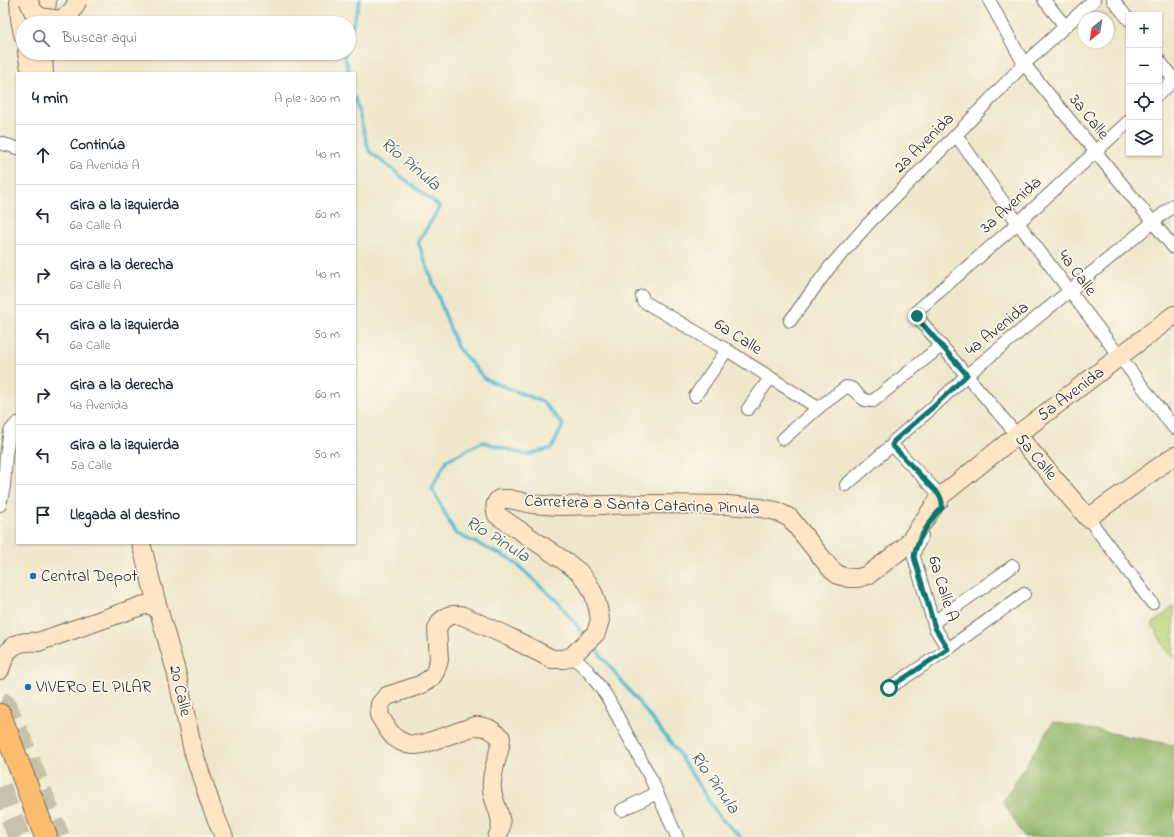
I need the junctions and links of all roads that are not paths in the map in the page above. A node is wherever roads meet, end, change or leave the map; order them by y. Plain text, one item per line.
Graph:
1 (19, 0) edge
2 (28, 0) edge
3 (47, 0) edge
4 (54, 0) edge
5 (78, 0) edge
6 (989, 0) edge
7 (1044, 0) edge
8 (1094, 0) edge
9 (1114, 0) edge
10 (1081, 4) edge
11 (20, 16) edge
12 (39, 16) edge
13 (46, 16) edge
14 (53, 16) edge
15 (66, 16) edge
16 (1126, 16) edge
17 (1065, 26) junction
18 (28, 60) edge
19 (43, 60) edge
20 (51, 60) edge
21 (1024, 64) junction
22 (1162, 64) edge
23 (31, 72) edge
24 (44, 72) edge
25 (52, 72) edge
26 (1174, 80) edge
27 (1162, 91) edge
28 (1126, 124) edge
29 (956, 135) junction
30 (0, 143) edge
31 (16, 148) edge
32 (1095, 151) junction
33 (1174, 205) edge
34 (1153, 222) junction
35 (1018, 223) junction
36 (1174, 248) edge
37 (1070, 291) junction
38 (642, 296) dead end
39 (917, 314) joint
40 (1174, 315) edge
41 (790, 321) dead end
42 (941, 346) junction
43 (727, 350) junction
44 (1120, 357) junction
45 (967, 375) junction
46 (770, 378) junction
47 (695, 396) dead end
48 (818, 408) junction
49 (748, 410) dead end
50 (16, 424) edge
51 (1174, 428) edge
52 (1017, 435) junction
53 (783, 440) dead end
54 (892, 445) junction
55 (1174, 456) edge
56 (846, 485) dead end
57 (940, 496) junction
58 (0, 505) edge
59 (1088, 518) junction
60 (141, 544) edge
61 (906, 545) joint
62 (1013, 566) dead end
63 (152, 587) junction
64 (1024, 594) dead end
65 (1152, 602) dead end
66 (158, 608) junction
67 (934, 622) junction
68 (13, 643) edge
69 (948, 649) junction
70 (576, 653) junction
71 (0, 670) edge
72 (889, 688) dead end
73 (0, 715) edge
74 (0, 755) edge
75 (657, 793) junction
76 (622, 810) dead end
77 (30, 837) edge
78 (46, 837) edge
79 (224, 837) edge
80 (497, 837) edge
81 (676, 837) edge

1 - 11 street
2 - 12 street, bridge
3 - 13 street
4 - 14 street
5 - 15 street, bridge
6 - 21 street, 3a Calle
7 - 17 street
8 - 10 street, 2a Avenida
9 - 16 street
10 - 17 street, 2a Avenida
17 - 21 street, 2a Avenida
18 - 23 street
19 - 24 street
20 - 25 street
21 - 29 street, 2a Avenida
21 - 32 street, 3a Calle
22 - 26 street
26 - 27 street
28 - 32 street, 3a Avenida
29 - 35 street, 4a Calle
29 - 41 street, 2a Avenida
30 - 31 street
32 - 34 street, 3a Calle
32 - 35 street, 3a Avenida
33 - 34 street, 4a Avenida
34 - 36 street, 3a Calle
34 - 37 street, 4a Avenida
35 - 37 street, 4a Calle
35 - 39 street, 3a Avenida
37 - 44 street, 4a Calle
37 - 45 street, 4a Avenida
38 - 43 street, 6a Calle
39 - 42 street, 5a Calle
40 - 44 street, 5a Avenida
42 - 45 street, 5a Calle
42 - 48 street
43 - 46 street, 6a Calle
43 - 47 street
44 - 51 street, 4a Calle
44 - 52 street, 5a Avenida
45 - 52 street, 5a Calle
45 - 54 street, 4a Avenida
46 - 48 street, 6a Calle
46 - 49 street
48 - 53 street
50 - 58 street
52 - 57 street, 5a Avenida
52 - 59 street, 5a Calle
54 - 56 street, 4a Avenida
54 - 57 street
55 - 59 street
57 - 61 street, 5a Avenida
57 - 67 street, 6a Calle A
59 - 65 street, 5a Calle
60 - 63 street, 20 Calle
61 - 70 street, Carretera a Santa Catarina Pinula
62 - 67 street
63 - 66 street, 20 Calle
63 - 68 street
64 - 69 street
66 - 68 street
66 - 79 street, 20 Calle
67 - 69 street, 6a Calle A
68 - 71 street
69 - 72 street
70 - 75 street
70 - 80 street
73 - 78 highway
74 - 77 highway
75 - 76 street
75 - 81 street

